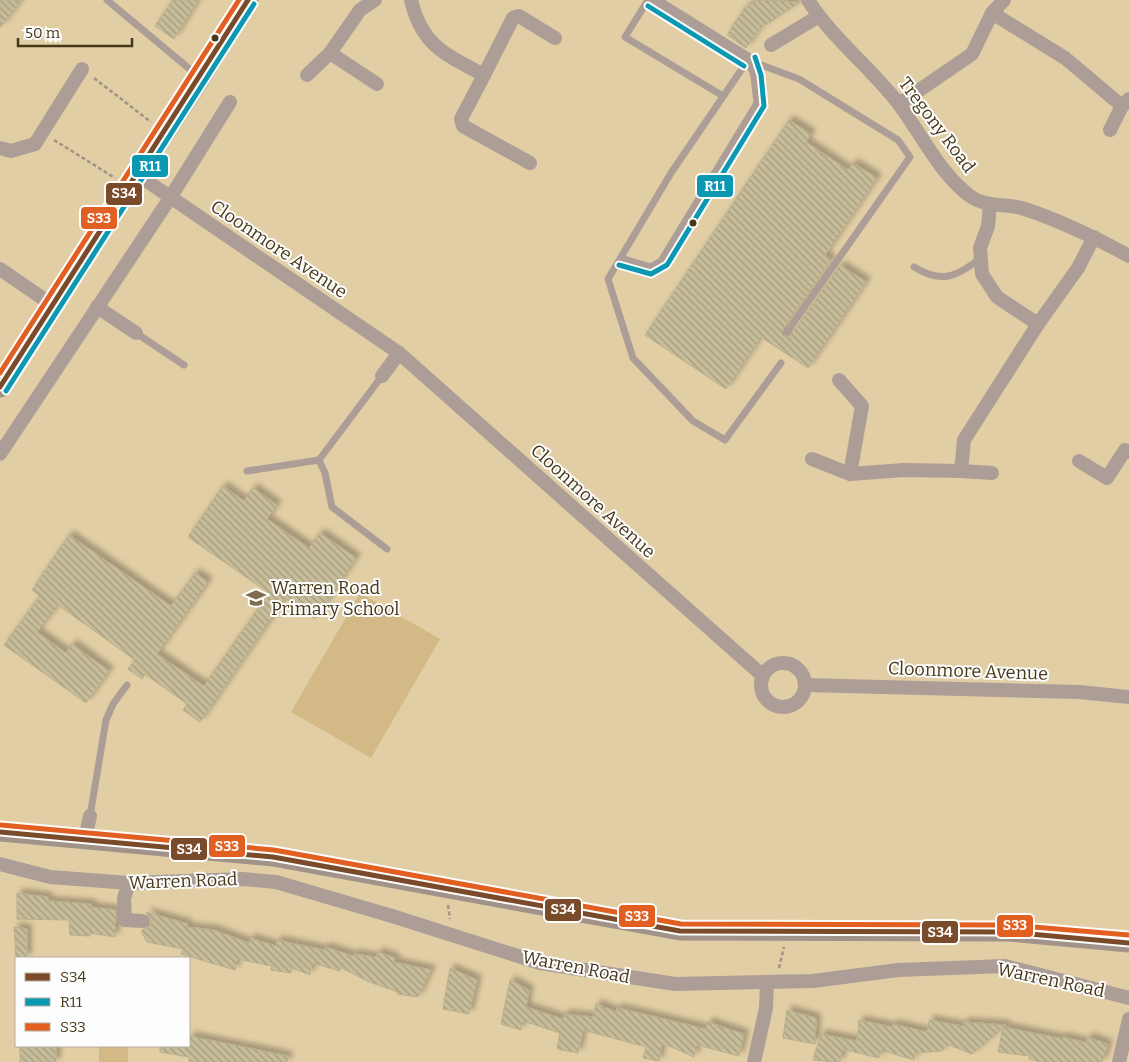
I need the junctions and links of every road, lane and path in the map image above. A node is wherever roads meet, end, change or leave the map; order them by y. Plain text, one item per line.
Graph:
1 (107, 0) edge
2 (248, 0) edge
3 (375, 0) edge
4 (411, 0) edge
5 (648, 0) edge
6 (652, 0) edge
7 (808, 0) edge
8 (1004, 0) edge
9 (992, 13) junction
10 (818, 16) junction
11 (555, 38) dead end
12 (771, 45) dead end
13 (330, 53) junction
14 (748, 60) junction
15 (82, 69) joint
16 (484, 74) junction
17 (308, 75) dead end
18 (200, 78) junction
19 (377, 84) dead end
20 (723, 96) junction
21 (230, 102) dead end
22 (1125, 103) edge
23 (899, 104) junction
24 (1110, 130) dead end
25 (42, 133) junction
26 (165, 133) junction
27 (0, 148) edge
28 (530, 163) dead end
29 (134, 181) junction
30 (170, 198) junction
31 (990, 205) junction
32 (1094, 237) junction
33 (1129, 256) edge
34 (621, 258) junction
35 (981, 258) junction
36 (914, 267) dead end
37 (0, 269) edge
38 (54, 306) junction
39 (97, 307) junction
40 (1038, 324) junction
41 (787, 332) dead end
42 (136, 333) joint
43 (399, 353) junction
44 (781, 362) dead end
45 (184, 365) dead end
46 (382, 376) joint
47 (839, 380) dead end
48 (0, 387) edge
49 (1128, 448) edge
50 (0, 454) edge
51 (812, 459) dead end
52 (320, 460) junction
53 (1079, 461) dead end
54 (247, 471) dead end
55 (961, 471) junction
56 (992, 473) dead end
57 (850, 474) junction
58 (387, 549) dead end
59 (763, 676) junction
60 (127, 685) dead end
61 (805, 685) junction
62 (1129, 696) edge
63 (90, 816) joint
64 (0, 832) edge
65 (86, 839) junction
66 (0, 864) edge
67 (129, 883) junction
68 (445, 887) junction
69 (143, 921) dead end
70 (787, 931) junction
71 (453, 936) junction
72 (1129, 943) edge
73 (772, 982) junction
74 (1129, 998) edge
75 (1129, 1019) edge
76 (754, 1062) edge
77 (1119, 1062) edge

1 - 18 lane
2 - 18 main road
3 - 13 street
4 - 16 street
5 - 20 lane
6 - 14 street
7 - 10 street, Tregony Road
8 - 9 street
9 - 22 street
9 - 23 street
10 - 12 street
10 - 23 street, Tregony Road
11 - 16 street
13 - 17 street
13 - 19 street
14 - 20 lane
14 - 34 lane
14 - 41 lane
15 - 25 street
15 - 26 path
16 - 28 street
18 - 26 main road
20 - 34 lane
21 - 30 street
22 - 24 street
23 - 31 street, Tregony Road
25 - 27 street
25 - 29 path
26 - 29 main road
29 - 30 street, Cloonmore Avenue
29 - 38 main road
30 - 39 street
30 - 43 street, Cloonmore Avenue
31 - 32 street, Tregony Road
31 - 35 street
32 - 33 street, Tregony Road
32 - 40 street
34 - 44 lane
35 - 36 lane
35 - 40 street
37 - 38 street
38 - 48 main road
39 - 42 street
39 - 50 street
40 - 55 street
42 - 45 lane
43 - 46 street
43 - 59 street, Cloonmore Avenue
46 - 52 lane
47 - 57 street
49 - 53 street
51 - 57 street
52 - 54 lane
52 - 58 lane
55 - 56 street
55 - 57 street
59 - 61 street
59 - 61 street
60 - 63 lane
61 - 62 street, Cloonmore Avenue
63 - 65 street
64 - 65 street, Warren Road
65 - 68 street, Warren Road
66 - 67 street, Warren Road
67 - 69 street
67 - 71 street, Warren Road
68 - 70 street, Warren Road
68 - 71 path
70 - 72 street, Warren Road
70 - 73 path
71 - 73 street, Warren Road
73 - 74 street, Warren Road
73 - 76 street
75 - 77 street

